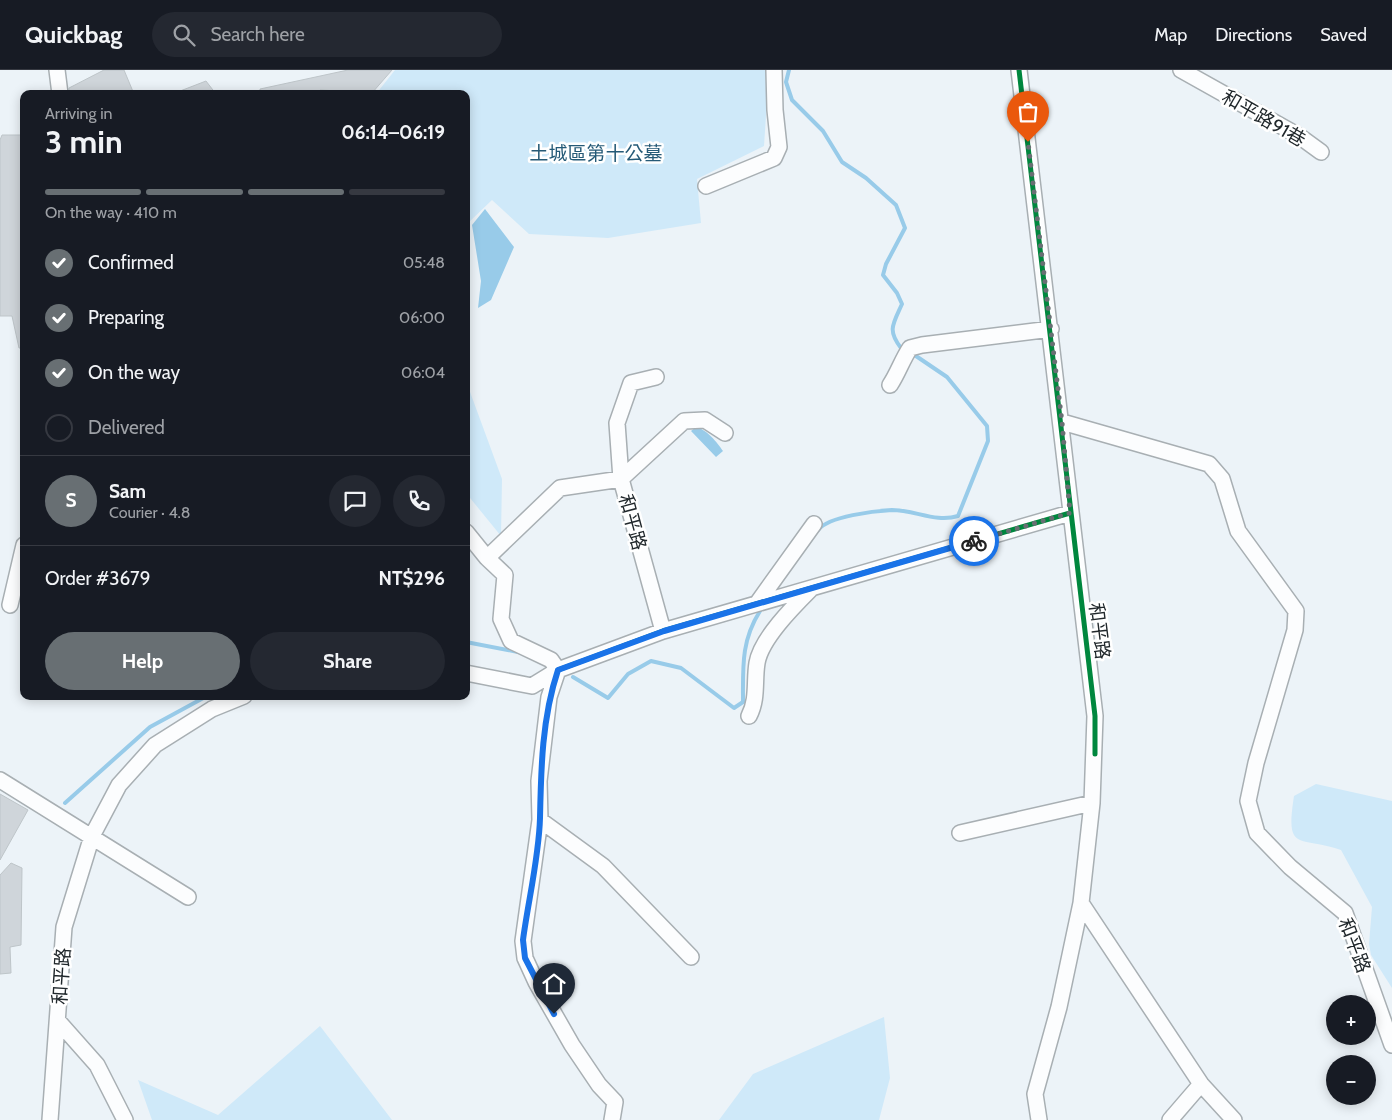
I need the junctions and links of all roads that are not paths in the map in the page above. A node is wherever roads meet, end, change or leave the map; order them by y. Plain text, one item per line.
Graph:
1 (57, 70) edge
2 (774, 70) edge
3 (1019, 70) edge
4 (1182, 70) edge
5 (60, 90) edge
6 (1321, 152) dead end
7 (706, 186) dead end
8 (1051, 329) junction
9 (656, 377) dead end
10 (890, 385) dead end
11 (1062, 422) junction
12 (725, 433) dead end
13 (621, 479) junction
14 (1070, 513) junction
15 (814, 524) dead end
16 (470, 537) edge
17 (487, 558) junction
18 (20, 562) edge
19 (811, 589) junction
20 (758, 602) junction
21 (10, 605) dead end
22 (664, 631) junction
23 (558, 670) junction
24 (470, 674) edge
25 (234, 700) edge
26 (749, 716) dead end
27 (0, 780) edge
28 (1092, 803) junction
29 (540, 820) junction
30 (960, 833) dead end
31 (92, 836) junction
32 (188, 897) dead end
33 (1081, 903) junction
34 (691, 957) dead end
35 (58, 1021) junction
36 (1392, 1045) edge
37 (1201, 1084) junction
38 (50, 1120) edge
39 (125, 1120) edge
40 (612, 1120) edge
41 (1039, 1120) edge
42 (1170, 1120) edge
43 (1234, 1120) edge

1 - 5 street
2 - 7 street
3 - 8 street, 和平路
4 - 6 street, 和平路91巷
8 - 10 street
8 - 11 street, 和平路
9 - 13 street
11 - 14 street, 和平路
11 - 36 street, 和平路
12 - 13 street, 和平路
13 - 17 street
13 - 22 street, 和平路
14 - 19 street
14 - 28 street, 和平路
15 - 20 street
16 - 17 street
17 - 23 street
18 - 21 street
19 - 20 street
19 - 26 street
20 - 22 street
22 - 23 street
23 - 24 street
23 - 29 street
25 - 31 street, 和平路
27 - 31 street
28 - 30 street
28 - 33 street, 和平路
29 - 34 street
29 - 40 street
31 - 32 street
31 - 35 street, 和平路
33 - 37 street
33 - 41 street, 和平路
35 - 38 street, 和平路
35 - 39 street
37 - 42 street
37 - 43 street

